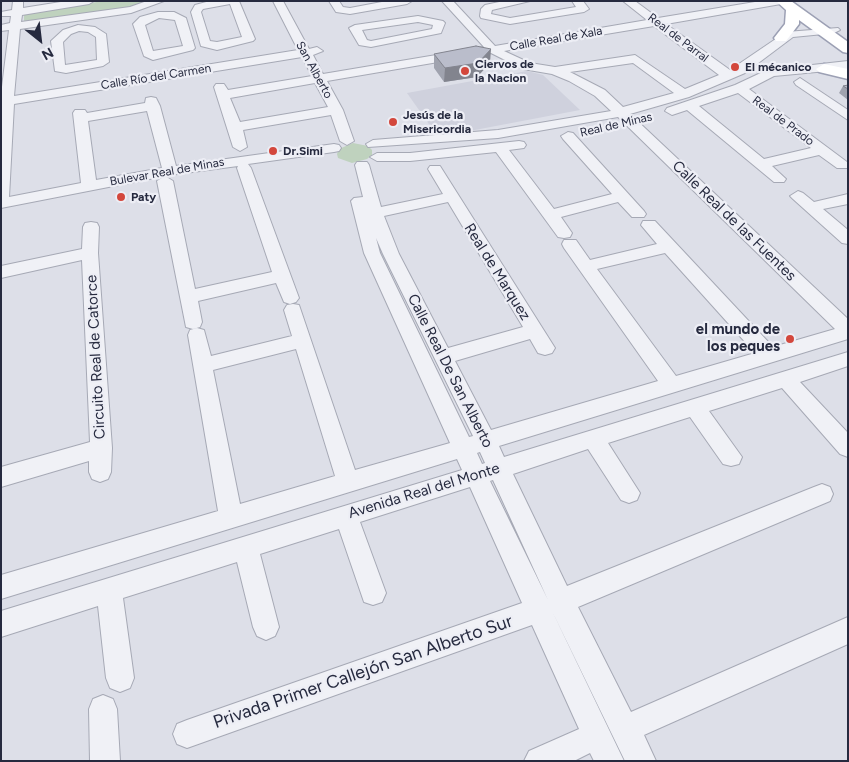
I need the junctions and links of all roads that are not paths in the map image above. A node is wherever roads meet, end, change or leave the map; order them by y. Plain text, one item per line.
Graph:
1 (227, 1) edge
2 (234, 1) edge
3 (278, 1) edge
4 (288, 1) edge
5 (334, 1) edge
6 (408, 1) edge
7 (447, 1) edge
8 (525, 1) edge
9 (577, 1) edge
10 (628, 1) edge
11 (83, 2) edge
12 (157, 2) edge
13 (787, 4) edge
14 (18, 6) edge
15 (1, 14) edge
16 (158, 15) junction
17 (486, 16) junction
18 (464, 19) junction
19 (656, 22) junction
20 (78, 23) junction
21 (439, 23) junction
22 (7, 27) edge
23 (828, 30) junction
24 (781, 38) junction
25 (848, 39) edge
26 (492, 49) junction
27 (848, 50) edge
28 (310, 52) junction
29 (848, 65) edge
30 (824, 69) junction
31 (555, 71) junction
32 (848, 74) edge
33 (728, 75) junction
34 (5, 76) edge
35 (332, 77) junction
36 (318, 80) junction
37 (800, 82) dead end
38 (740, 88) junction
39 (687, 100) junction
40 (4, 102) edge
41 (336, 110) junction
42 (352, 115) dead end
43 (848, 116) edge
44 (626, 117) junction
45 (235, 127) junction
46 (3, 131) edge
47 (529, 143) dead end
48 (240, 146) dead end
49 (500, 148) junction
50 (822, 150) junction
51 (353, 151) junction
52 (762, 164) junction
53 (842, 165) dead end
54 (2, 168) edge
55 (244, 168) junction
56 (435, 169) dead end
57 (168, 176) junction
58 (779, 179) dead end
59 (89, 185) junction
60 (621, 196) junction
61 (798, 196) dead end
62 (451, 197) junction
63 (1, 199) edge
64 (848, 199) edge
65 (1, 203) edge
66 (811, 207) junction
67 (375, 212) junction
68 (1, 215) edge
69 (551, 215) junction
70 (91, 227) dead end
71 (848, 239) edge
72 (668, 247) junction
73 (90, 253) junction
74 (587, 266) junction
75 (1, 272) edge
76 (281, 276) junction
77 (188, 297) junction
78 (534, 331) junction
79 (848, 331) edge
80 (303, 340) junction
81 (545, 348) dead end
82 (770, 356) junction
83 (443, 357) junction
84 (848, 359) edge
85 (204, 365) junction
86 (785, 378) junction
87 (672, 385) junction
88 (694, 407) junction
89 (593, 439) junction
90 (486, 441) junction
91 (101, 448) junction
92 (463, 448) junction
93 (848, 448) edge
94 (731, 457) dead end
95 (498, 468) junction
96 (100, 472) dead end
97 (477, 475) junction
98 (1, 478) edge
99 (348, 483) junction
100 (629, 493) dead end
101 (822, 494) dead end
102 (346, 516) junction
103 (231, 517) junction
104 (246, 548) junction
105 (1, 587) edge
106 (109, 592) junction
107 (374, 593) dead end
108 (550, 606) junction
109 (1, 624) edge
110 (266, 627) dead end
111 (848, 630) edge
112 (120, 678) dead end
113 (103, 709) dead end
114 (625, 729) junction
115 (187, 734) dead end
116 (603, 748) edge
117 (106, 761) edge
118 (539, 761) edge
119 (640, 761) edge

1 - 2 street
3 - 28 street, San Alberto
4 - 28 street, San Alberto
5 - 6 street
7 - 18 street
8 - 17 street
9 - 17 street
10 - 19 street, Real de Parral
11 - 14 street
12 - 16 street
12 - 20 street
13 - 19 street, Calle Real de Xala
13 - 23 main road
13 - 24 main road
14 - 15 street
14 - 22 street
16 - 16 street
17 - 18 street
18 - 21 street
18 - 26 street
19 - 26 street, Calle Real de Xala
19 - 33 street, Real de Parral
20 - 20 street
20 - 22 street
21 - 21 street
22 - 34 street
23 - 24 street, Real de Minas
23 - 25 main road
23 - 27 main road
24 - 33 street, Real de Minas
26 - 31 street
26 - 35 street, Calle Real de Xala
28 - 35 street, San Alberto
28 - 36 street, San Alberto
28 - 40 street, Calle Río del Carmen
29 - 30 street, Real de Minas
30 - 32 main road
30 - 38 street, Real de Minas
31 - 39 street
31 - 44 street, Calle Real de las Fuentes
33 - 39 street, Real de Minas
34 - 40 street
35 - 36 street, Calle Real de Xala
35 - 42 street, San Alberto
36 - 41 street, San Alberto
36 - 45 street, Calle Real de Xala
37 - 43 street
38 - 39 street, Real de Minas
38 - 50 street, Real de Prado
39 - 44 street, Real de Minas
39 - 52 street
40 - 46 street
41 - 45 street
41 - 51 street, San Alberto
44 - 51 street, Real de Minas
44 - 60 street, Real de Minas
44 - 79 street, Calle Real de las Fuentes
45 - 48 street
46 - 54 street
47 - 49 street
49 - 51 street
49 - 69 street
50 - 52 street, Real de Prado
50 - 53 street
51 - 55 street, Bulevar Real de Minas
51 - 57 street, Bulevar Real de Minas
51 - 67 street, Calle Real De San Alberto
51 - 92 street, Calle Real De San Alberto
52 - 58 street
54 - 63 street
55 - 57 street, Bulevar Real de Minas
55 - 76 street
56 - 62 street, Real de Marquez
57 - 59 street, Bulevar Real de Minas
57 - 59 street
57 - 68 street, Bulevar Real de Minas
57 - 77 street
59 - 65 street, Bulevar Real de Minas
60 - 69 street
60 - 72 street
61 - 66 street
62 - 67 street
62 - 78 street, Real de Marquez
64 - 66 street
66 - 71 street
67 - 83 street, Calle Real De San Alberto
69 - 74 street
70 - 73 street
72 - 74 street
72 - 82 street
73 - 75 street, Circuito Real de Catorce
73 - 91 street, Circuito Real de Catorce
74 - 87 street
76 - 77 street
76 - 80 street
77 - 85 street
78 - 81 street
78 - 83 street, Real de Marquez
79 - 82 street, Avenida Real del Monte
80 - 85 street
80 - 99 street
82 - 87 street, Avenida Real del Monte
83 - 90 street, Calle Real De San Alberto
84 - 86 street, Avenida Real del Monte
85 - 103 street
86 - 88 street, Avenida Real del Monte
86 - 93 street
87 - 90 street, Avenida Real del Monte
88 - 89 street, Avenida Real del Monte
88 - 94 street
89 - 95 street, Avenida Real del Monte
89 - 100 street
90 - 92 street, Avenida Real del Monte
90 - 95 street, Calle Real De San Alberto
91 - 96 street
91 - 98 street, Circuito Real de Catorce
92 - 97 street, Calle Real De San Alberto
92 - 99 street, Avenida Real del Monte
95 - 97 street, Avenida Real del Monte
95 - 108 street, Calle Real De San Alberto
97 - 102 street, Avenida Real del Monte
97 - 108 street, Calle Real De San Alberto
99 - 103 street, Avenida Real del Monte
101 - 108 street, Privada Primer Callejón San Alberto Sur
102 - 104 street, Avenida Real del Monte
102 - 107 street
103 - 105 street, Avenida Real del Monte
104 - 106 street, Avenida Real del Monte
104 - 110 street
106 - 109 street, Avenida Real del Monte
106 - 112 street
108 - 114 street, Calle Real De San Alberto
108 - 115 street, Privada Primer Callejón San Alberto Sur
108 - 116 street, Calle Real De San Alberto
111 - 114 street
113 - 117 street
114 - 119 street, Calle Real De San Alberto
116 - 118 street

